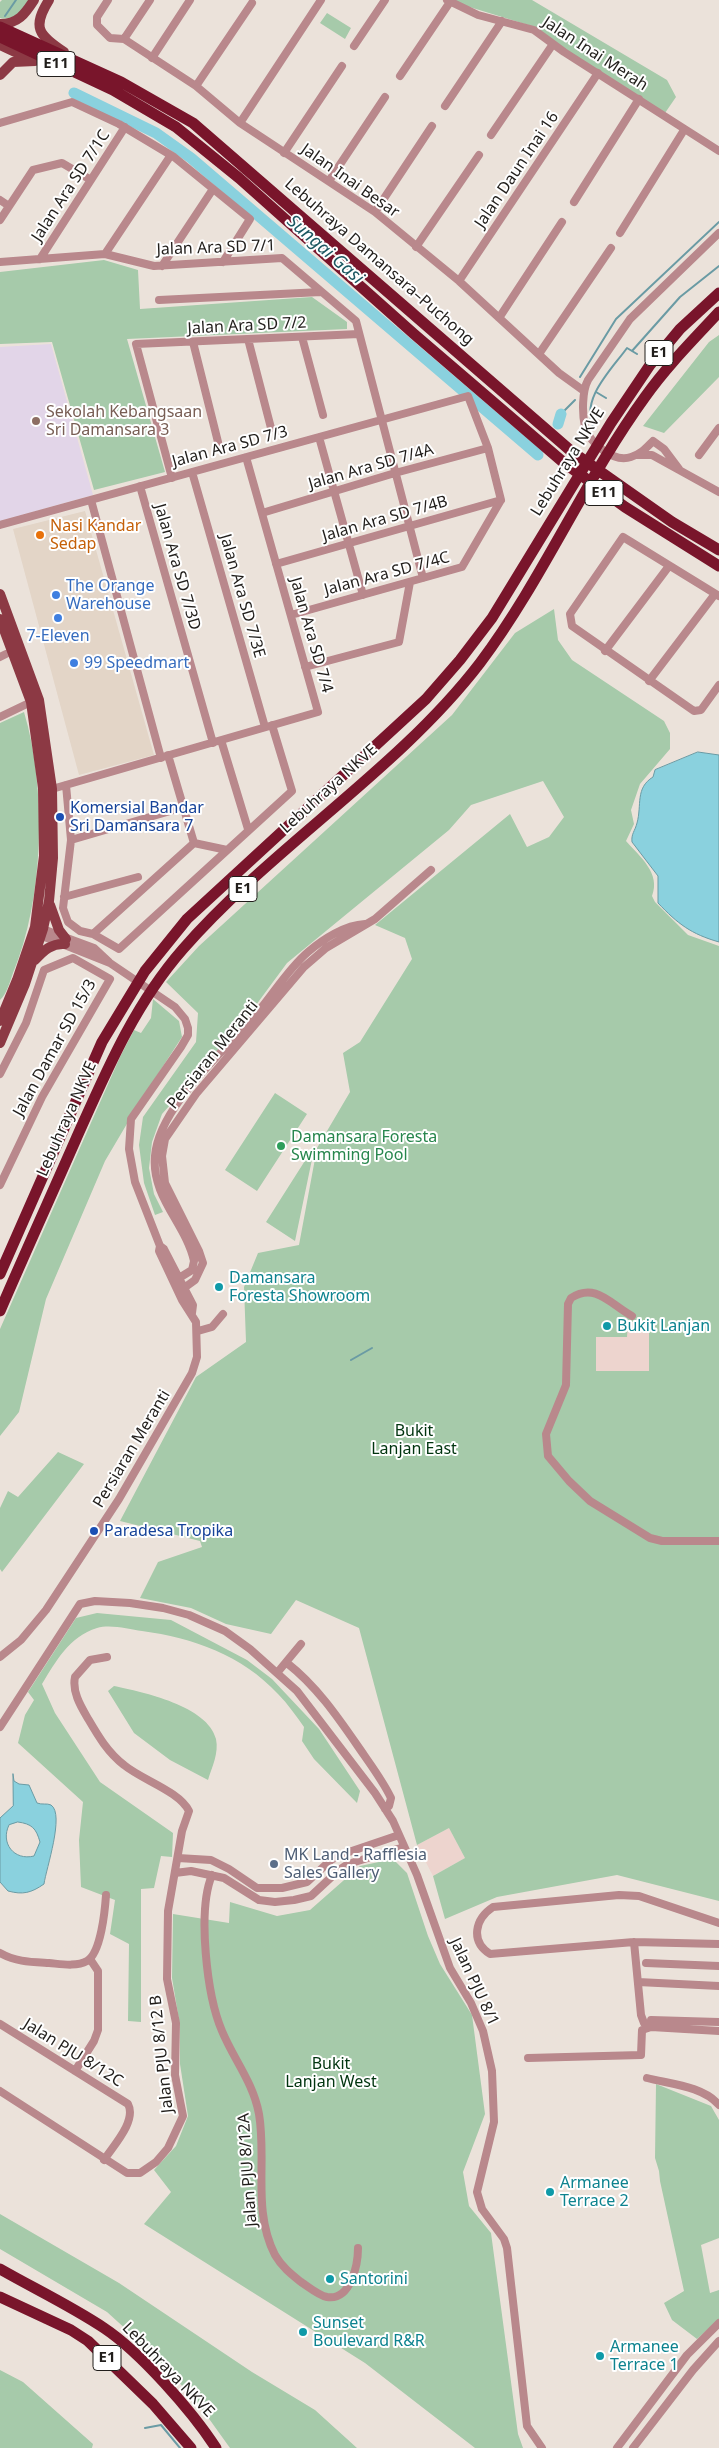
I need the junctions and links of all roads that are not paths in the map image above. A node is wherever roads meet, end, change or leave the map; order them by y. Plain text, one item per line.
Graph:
1 (34, 0) edge
2 (49, 0) edge
3 (108, 0) edge
4 (150, 0) edge
5 (190, 0) edge
6 (321, 0) edge
7 (386, 0) edge
8 (448, 1) edge
9 (252, 3) dead end
10 (502, 21) junction
11 (0, 25) edge
12 (0, 37) edge
13 (124, 40) junction
14 (553, 44) junction
15 (0, 45) edge
16 (354, 46) dead end
17 (152, 58) junction
18 (35, 62) junction
19 (79, 62) junction
20 (342, 66) dead end
21 (598, 73) junction
22 (0, 75) edge
23 (400, 76) dead end
24 (196, 86) junction
25 (113, 90) junction
26 (385, 97) dead end
27 (639, 99) junction
28 (445, 106) dead end
29 (240, 122) junction
30 (0, 123) edge
31 (432, 126) dead end
32 (125, 128) junction
33 (684, 130) junction
34 (490, 135) dead end
35 (719, 151) edge
36 (284, 153) junction
37 (479, 154) dead end
38 (171, 155) junction
39 (91, 180) junction
40 (329, 181) junction
41 (213, 189) junction
42 (0, 200) edge
43 (574, 202) dead end
44 (9, 206) junction
45 (374, 212) junction
46 (0, 220) edge
47 (562, 222) dead end
48 (620, 233) dead end
49 (719, 233) edge
50 (416, 247) junction
51 (611, 248) dead end
52 (105, 254) junction
53 (40, 259) junction
54 (0, 262) edge
55 (223, 262) junction
56 (162, 266) junction
57 (459, 281) junction
58 (321, 292) junction
59 (719, 293) edge
60 (159, 300) dead end
61 (719, 312) edge
62 (499, 318) junction
63 (359, 334) junction
64 (302, 337) junction
65 (248, 339) junction
66 (193, 342) junction
67 (539, 354) junction
68 (584, 391) junction
69 (323, 415) dead end
70 (382, 420) junction
71 (271, 428) dead end
72 (719, 428) edge
73 (319, 437) junction
74 (218, 442) dead end
75 (659, 445) junction
76 (488, 448) junction
77 (638, 454) junction
78 (652, 455) junction
79 (699, 455) dead end
80 (246, 457) junction
81 (679, 468) junction
82 (192, 472) junction
83 (395, 473) junction
84 (172, 478) junction
85 (140, 486) junction
86 (334, 491) junction
87 (719, 492) edge
88 (91, 500) junction
89 (501, 500) junction
90 (262, 513) junction
91 (0, 525) edge
92 (409, 526) junction
93 (349, 543) junction
94 (719, 550) edge
95 (276, 564) junction
96 (669, 566) junction
97 (719, 566) edge
98 (423, 578) junction
99 (410, 582) junction
100 (0, 594) edge
101 (364, 595) junction
102 (717, 595) edge
103 (290, 615) junction
104 (0, 619) edge
105 (605, 651) junction
106 (306, 667) junction
107 (649, 681) junction
108 (719, 685) edge
109 (30, 702) junction
110 (0, 717) edge
111 (269, 726) junction
112 (221, 740) junction
113 (213, 742) junction
114 (165, 756) junction
115 (66, 785) junction
116 (52, 789) junction
117 (184, 806) junction
118 (248, 829) junction
119 (70, 840) junction
120 (194, 843) junction
121 (227, 850) junction
122 (431, 870) dead end
123 (138, 876) dead end
124 (64, 897) junction
125 (49, 901) junction
126 (38, 931) junction
127 (93, 934) junction
128 (66, 941) junction
129 (32, 965) junction
130 (9, 999) junction
131 (0, 1010) edge
132 (11, 1019) junction
133 (0, 1021) edge
134 (0, 1030) edge
135 (0, 1043) edge
136 (233, 1045) junction
137 (0, 1074) edge
138 (0, 1185) edge
139 (160, 1246) junction
140 (168, 1270) junction
141 (0, 1274) edge
142 (181, 1283) junction
143 (182, 1300) junction
144 (0, 1310) edge
145 (192, 1313) junction
146 (222, 1314) dead end
147 (632, 1316) dead end
148 (198, 1331) junction
149 (719, 1541) edge
150 (301, 1644) dead end
151 (0, 1657) edge
152 (107, 1657) dead end
153 (287, 1663) junction
154 (277, 1673) junction
155 (0, 1727) edge
156 (385, 1809) junction
157 (399, 1835) junction
158 (404, 1847) junction
159 (178, 1858) junction
160 (229, 1869) junction
161 (175, 1873) junction
162 (212, 1875) junction
163 (224, 1878) junction
164 (106, 1895) dead end
165 (719, 1923) edge
166 (634, 1942) junction
167 (719, 1944) edge
168 (0, 1953) edge
169 (90, 1958) junction
170 (646, 1963) dead end
171 (719, 1966) edge
172 (638, 1982) junction
173 (719, 1986) edge
174 (719, 2022) edge
175 (651, 2023) junction
176 (0, 2024) edge
177 (719, 2031) edge
178 (528, 2058) dead end
179 (74, 2071) junction
180 (647, 2078) dead end
181 (0, 2091) edge
182 (718, 2101) edge
183 (104, 2160) junction
184 (358, 2248) dead end
185 (0, 2268) edge
186 (0, 2297) edge
187 (719, 2323) edge
188 (719, 2341) edge
189 (191, 2448) edge
190 (216, 2448) edge
191 (542, 2448) edge
192 (617, 2448) edge
193 (633, 2448) edge

1 - 11 main road
2 - 19 main road
3 - 13 street, Jalan Inai Besar
4 - 13 street
5 - 17 street
6 - 29 street
7 - 16 street
8 - 10 street, Jalan Inai Merah
8 - 23 street
9 - 24 street
10 - 14 street, Jalan Inai Merah
10 - 28 street
11 - 19 highway, Lebuhraya Damansara–Puchong / E11
12 - 25 highway, E11
13 - 17 street, Jalan Inai Besar
14 - 21 street, Jalan Inai Merah
14 - 34 street
15 - 18 main road
17 - 24 street, Jalan Inai Besar
18 - 22 main road
18 - 25 highway
19 - 94 highway, Lebuhraya Damansara–Puchong / E11
20 - 36 street
21 - 27 street, Jalan Inai Merah
21 - 57 street, Jalan Daun Inai 16
24 - 29 street, Jalan Inai Besar
25 - 97 highway, Lebuhraya Damansara–Puchong / E11
26 - 40 street
27 - 33 street, Jalan Inai Merah
27 - 43 street
29 - 36 street, Jalan Inai Besar
30 - 32 street
31 - 45 street
32 - 38 street
32 - 39 street, Jalan Ara SD 7/1C
33 - 35 street, Jalan Inai Merah
33 - 48 street
36 - 40 street, Jalan Inai Besar
37 - 50 street
38 - 41 street
38 - 52 street
39 - 44 street
39 - 53 street, Jalan Ara SD 7/1C
40 - 45 street, Jalan Inai Besar
41 - 55 street
41 - 56 street
42 - 44 street
44 - 46 street
45 - 50 street, Jalan Inai Besar
47 - 62 street
49 - 68 street
50 - 57 street, Jalan Inai Besar
51 - 67 street
52 - 53 street, Jalan Ara SD 7/1
52 - 56 street, Jalan Ara SD 7/1
53 - 54 street, Jalan Ara SD 7/1
55 - 56 street, Jalan Ara SD 7/1
55 - 58 street, Jalan Ara SD 7/1
57 - 62 street, Jalan Inai Besar
58 - 60 street
58 - 63 street, Jalan Ara SD 7/1
59 - 141 highway, Lebuhraya NKVE / E1
61 - 144 highway, Lebuhraya NKVE / E1
62 - 67 street, Jalan Inai Besar
63 - 64 street, Jalan Ara SD 7/2
63 - 70 street, Jalan Ara SD 7/1
64 - 65 street, Jalan Ara SD 7/2
64 - 69 street
65 - 66 street, Jalan Ara SD 7/2
65 - 71 street
66 - 74 street
66 - 84 street, Jalan Ara SD 7/2
67 - 68 street, Jalan Inai Besar
68 - 77 street
70 - 73 street, Jalan Ara SD 7/3
70 - 76 street, Jalan Ara SD 7/3
70 - 83 street, Jalan Ara SD 7/1
72 - 79 street
73 - 80 street, Jalan Ara SD 7/3
73 - 86 street
75 - 77 street
75 - 78 street
75 - 81 street
76 - 83 street, Jalan Ara SD 7/4A
76 - 89 street
77 - 78 street
78 - 81 street
80 - 82 street, Jalan Ara SD 7/3
80 - 90 street, Jalan Ara SD 7/4
81 - 87 street
82 - 84 street, Jalan Ara SD 7/3
82 - 111 street, Jalan Ara SD 7/3E
83 - 86 street, Jalan Ara SD 7/4A
83 - 92 street, Jalan Ara SD 7/1
84 - 85 street, Jalan Ara SD 7/3
85 - 88 street, Jalan Ara SD 7/3
85 - 113 street, Jalan Ara SD 7/3D
86 - 90 street, Jalan Ara SD 7/4A
86 - 93 street
88 - 91 street, Jalan Ara SD 7/3
88 - 114 street
89 - 92 street, Jalan Ara SD 7/4B
89 - 98 street, Jalan Ara SD 7/4C
90 - 95 street, Jalan Ara SD 7/4
92 - 93 street, Jalan Ara SD 7/4B
92 - 98 street, Jalan Ara SD 7/1
93 - 95 street, Jalan Ara SD 7/4B
93 - 101 street
95 - 103 street, Jalan Ara SD 7/4
96 - 102 street
96 - 105 street
96 - 105 street
98 - 99 street, Jalan Ara SD 7/4C
99 - 101 street, Jalan Ara SD 7/4C
99 - 106 street
100 - 116 main road
101 - 103 street, Jalan Ara SD 7/4C
102 - 107 street
103 - 106 street, Jalan Ara SD 7/4
104 - 109 main road
105 - 107 street
106 - 111 street, Jalan Ara SD 7/4
107 - 108 street
109 - 110 street
109 - 126 main road
111 - 112 street, Jalan Ara SD 7/4
111 - 118 street, Jalan Ara SD 7/3E
112 - 113 street, Jalan Ara SD 7/4
112 - 118 street
113 - 114 street, Jalan Ara SD 7/4
114 - 115 street, Jalan Ara SD 7/4
114 - 117 street
115 - 116 street, Jalan Ara SD 7/4
115 - 119 street
116 - 125 main road
117 - 119 street
117 - 120 street
118 - 121 street
119 - 124 street
120 - 121 street
120 - 127 street
121 - 127 street
122 - 136 street, Persiaran Meranti
123 - 124 street
124 - 127 street
125 - 126 main road
125 - 128 main road
126 - 128 street, Persiaran Meranti
126 - 129 main road
126 - 130 main road
128 - 129 main road
128 - 139 street, Persiaran Meranti
129 - 132 main road
130 - 131 main road
130 - 133 main road
132 - 134 street
132 - 135 main road
136 - 142 street, Persiaran Meranti
136 - 142 street, Persiaran Meranti
137 - 138 street, Jalan Damar SD 15/3
139 - 140 street, Persiaran Meranti
139 - 142 street, Persiaran Meranti
140 - 142 street
140 - 143 street, Persiaran Meranti
142 - 143 street
142 - 145 street, Persiaran Meranti
143 - 145 street, Persiaran Meranti
145 - 148 street, Persiaran Meranti
146 - 148 street
147 - 149 street
148 - 151 street, Persiaran Meranti
150 - 153 street
152 - 159 street, Jalan PJU 8/12 B
153 - 154 street
153 - 156 street
154 - 155 street, Jalan PJU 8/1
154 - 156 street, Jalan PJU 8/1
156 - 157 street, Jalan PJU 8/1
157 - 158 street, Jalan PJU 8/1
157 - 160 street
158 - 163 street
158 - 191 street, Jalan PJU 8/1
159 - 160 street
159 - 161 street, Jalan PJU 8/12 B
160 - 163 street
161 - 162 street
161 - 183 street, Jalan PJU 8/12 B
162 - 163 street
162 - 184 street, Jalan PJU 8/12A
164 - 169 street
165 - 166 street
166 - 167 street
166 - 172 street
168 - 169 street
169 - 179 street
170 - 171 street
172 - 173 street
172 - 175 street
174 - 175 street
175 - 177 street
175 - 178 street
176 - 179 street, Jalan PJU 8/12C
179 - 183 street, Jalan PJU 8/12C
180 - 182 street
181 - 183 street, Jalan PJU 8/12 B
185 - 190 highway, Lebuhraya NKVE / E1
186 - 189 highway, E1
187 - 192 street
188 - 193 street

